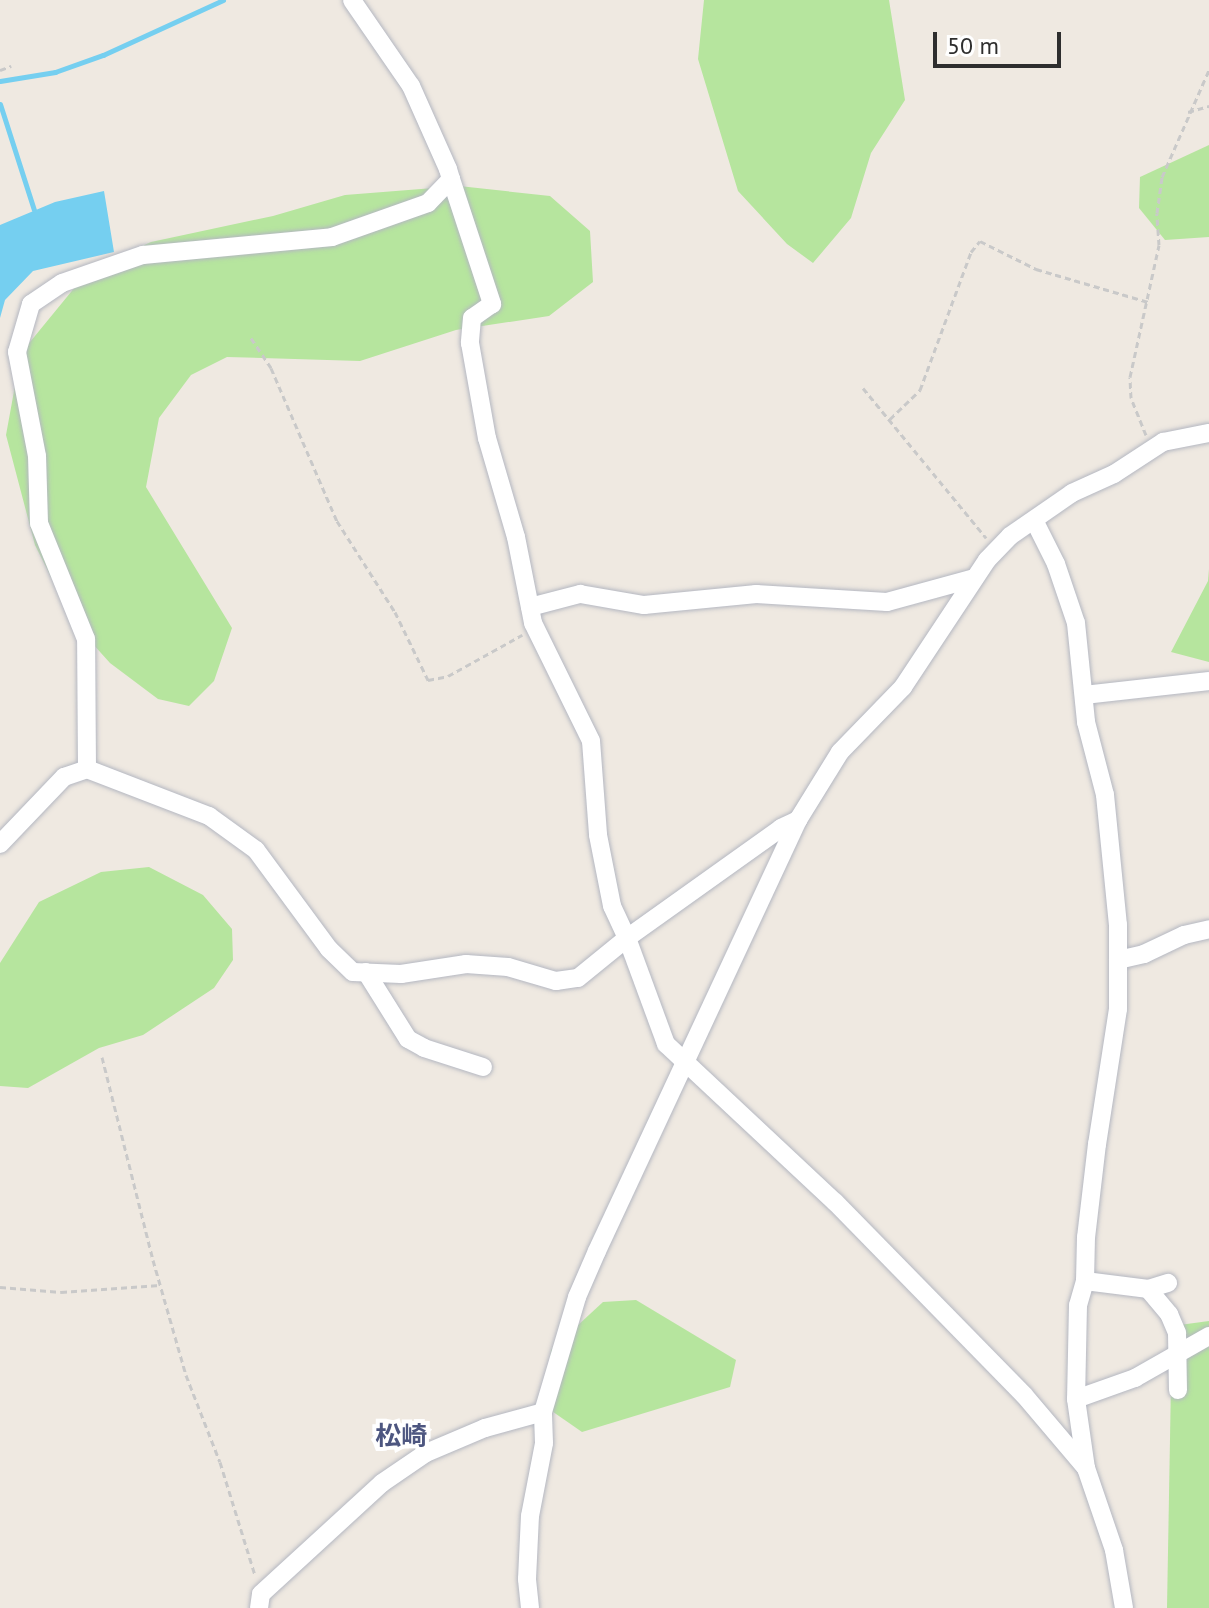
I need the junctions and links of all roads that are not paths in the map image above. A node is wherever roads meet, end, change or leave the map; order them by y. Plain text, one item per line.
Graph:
1 (352, 0) edge
2 (451, 179) junction
3 (1209, 433) edge
4 (1035, 522) junction
5 (975, 578) junction
6 (530, 607) junction
7 (1209, 681) edge
8 (1084, 695) junction
9 (87, 769) junction
10 (798, 820) junction
11 (0, 844) edge
12 (1209, 929) edge
13 (627, 938) junction
14 (1118, 960) junction
15 (366, 972) junction
16 (685, 1064) junction
17 (483, 1067) dead end
18 (1085, 1281) junction
19 (1168, 1283) dead end
20 (1148, 1289) junction
21 (1209, 1336) edge
22 (1178, 1354) junction
23 (1178, 1390) dead end
24 (1076, 1399) junction
25 (543, 1412) junction
26 (1086, 1468) junction
27 (260, 1601) edge
28 (530, 1608) edge
29 (1124, 1608) edge

1 - 2 street
2 - 6 street
2 - 9 street
3 - 4 street
4 - 5 street
4 - 8 street
5 - 6 street
5 - 10 street
6 - 13 street
7 - 8 street
8 - 14 street
9 - 11 street
9 - 15 street
10 - 13 street
10 - 16 street
12 - 14 street
13 - 15 street
13 - 16 street
14 - 18 street
15 - 17 street
16 - 25 street
16 - 26 street
18 - 20 street
18 - 24 street
19 - 20 street
20 - 22 street
21 - 22 street
22 - 23 street
22 - 24 street
24 - 26 street
25 - 27 street
25 - 28 street
26 - 29 street

